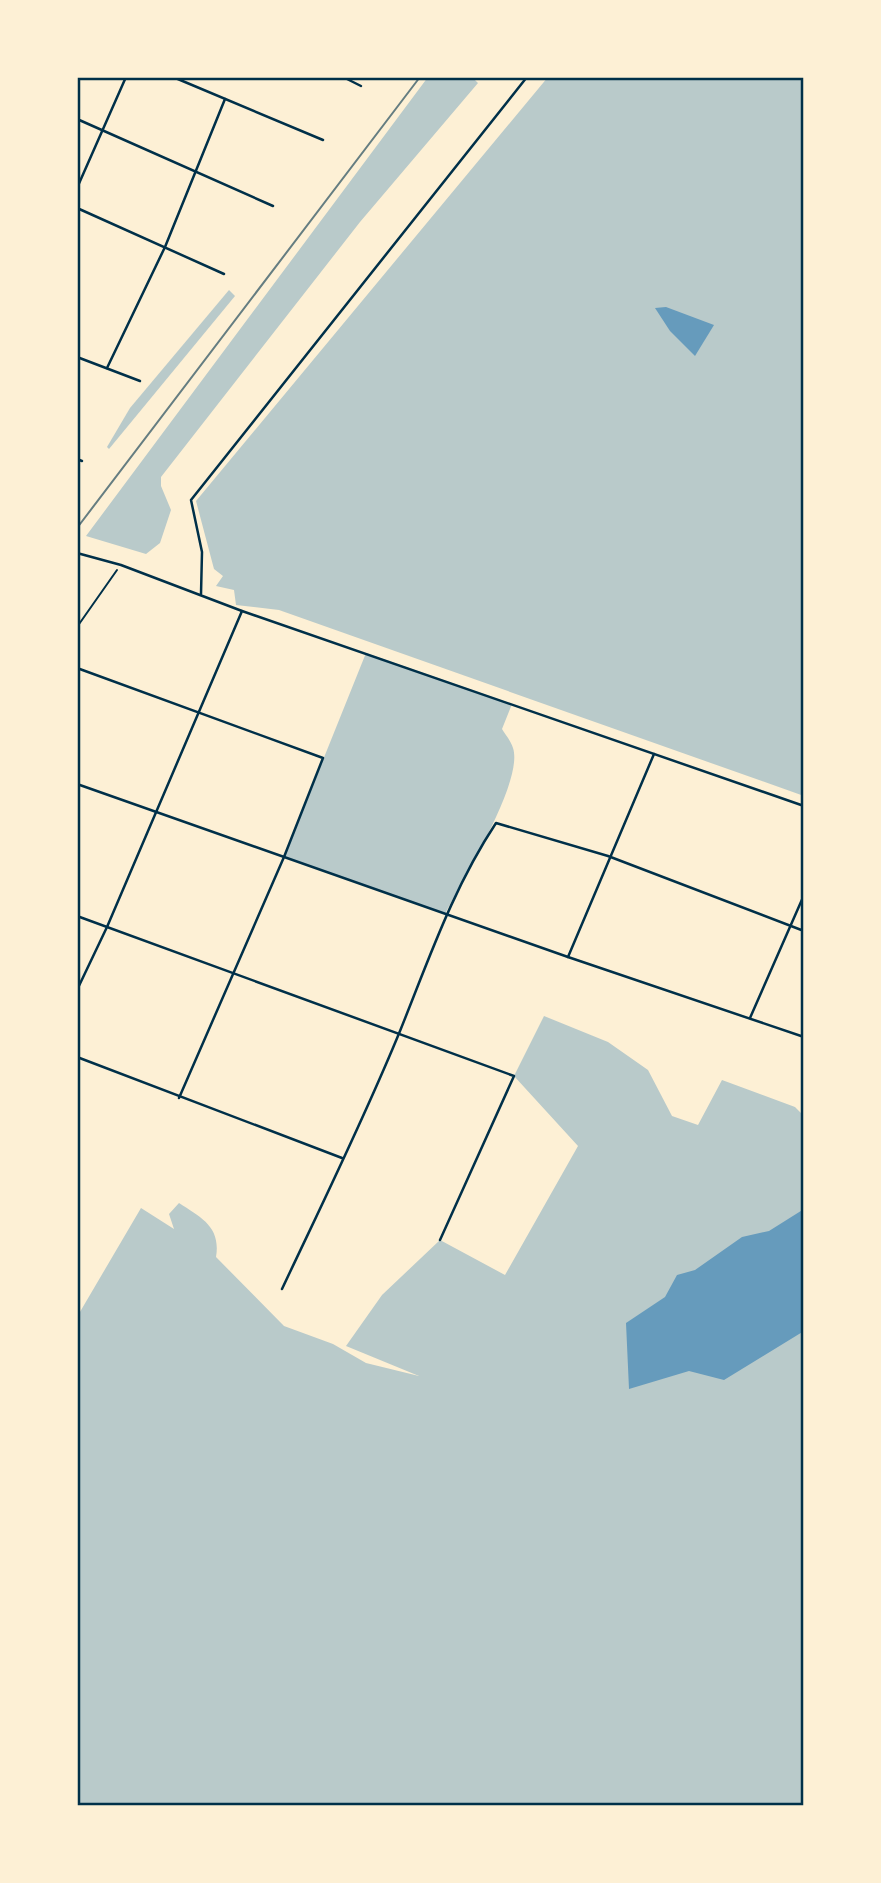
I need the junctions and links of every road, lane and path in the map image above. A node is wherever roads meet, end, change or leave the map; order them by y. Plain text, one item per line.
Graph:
1 (125, 77) edge
2 (173, 77) edge
3 (343, 77) edge
4 (527, 77) edge
5 (361, 86) dead end
6 (225, 99) junction
7 (77, 119) edge
8 (103, 130) junction
9 (323, 140) dead end
10 (196, 171) junction
11 (77, 188) edge
12 (273, 206) dead end
13 (77, 208) edge
14 (164, 247) junction
15 (224, 275) dead end
16 (77, 357) edge
17 (107, 368) junction
18 (140, 381) dead end
19 (77, 459) edge
20 (82, 461) dead end
21 (77, 552) edge
22 (121, 565) junction
23 (201, 594) junction
24 (242, 611) junction
25 (77, 627) edge
26 (77, 668) edge
27 (200, 714) junction
28 (653, 754) junction
29 (77, 783) edge
30 (804, 806) edge
31 (155, 813) junction
32 (608, 856) junction
33 (284, 857) junction
34 (804, 895) edge
35 (445, 914) junction
36 (77, 916) edge
37 (107, 926) junction
38 (790, 927) junction
39 (804, 931) edge
40 (568, 957) junction
41 (234, 972) junction
42 (77, 990) edge
43 (750, 1018) junction
44 (399, 1032) junction
45 (804, 1037) edge
46 (77, 1057) edge
47 (179, 1098) junction
48 (343, 1158) junction
49 (440, 1240) dead end
50 (282, 1289) dead end

1 - 8 street
2 - 6 street
3 - 5 street
4 - 23 street
6 - 9 street
6 - 10 street
7 - 8 street
8 - 10 street
8 - 11 street
10 - 12 street
10 - 14 street
13 - 14 street
14 - 15 street
14 - 17 street
16 - 17 street
17 - 18 street
19 - 20 street
21 - 22 street
22 - 23 street
22 - 25 path
23 - 24 street
24 - 27 street
24 - 28 street
26 - 27 street
27 - 31 street
27 - 33 street
28 - 30 street
28 - 32 street
29 - 31 street
31 - 33 street
31 - 37 street
32 - 35 street
32 - 38 street
32 - 40 street
33 - 35 street
33 - 41 street
34 - 38 street
35 - 40 street
35 - 44 street
36 - 37 street
37 - 41 street
37 - 42 street
38 - 39 street
38 - 43 street
40 - 43 street
41 - 44 street
41 - 47 street
43 - 45 street
44 - 48 street
44 - 49 street
46 - 47 street
47 - 48 street
48 - 50 street

